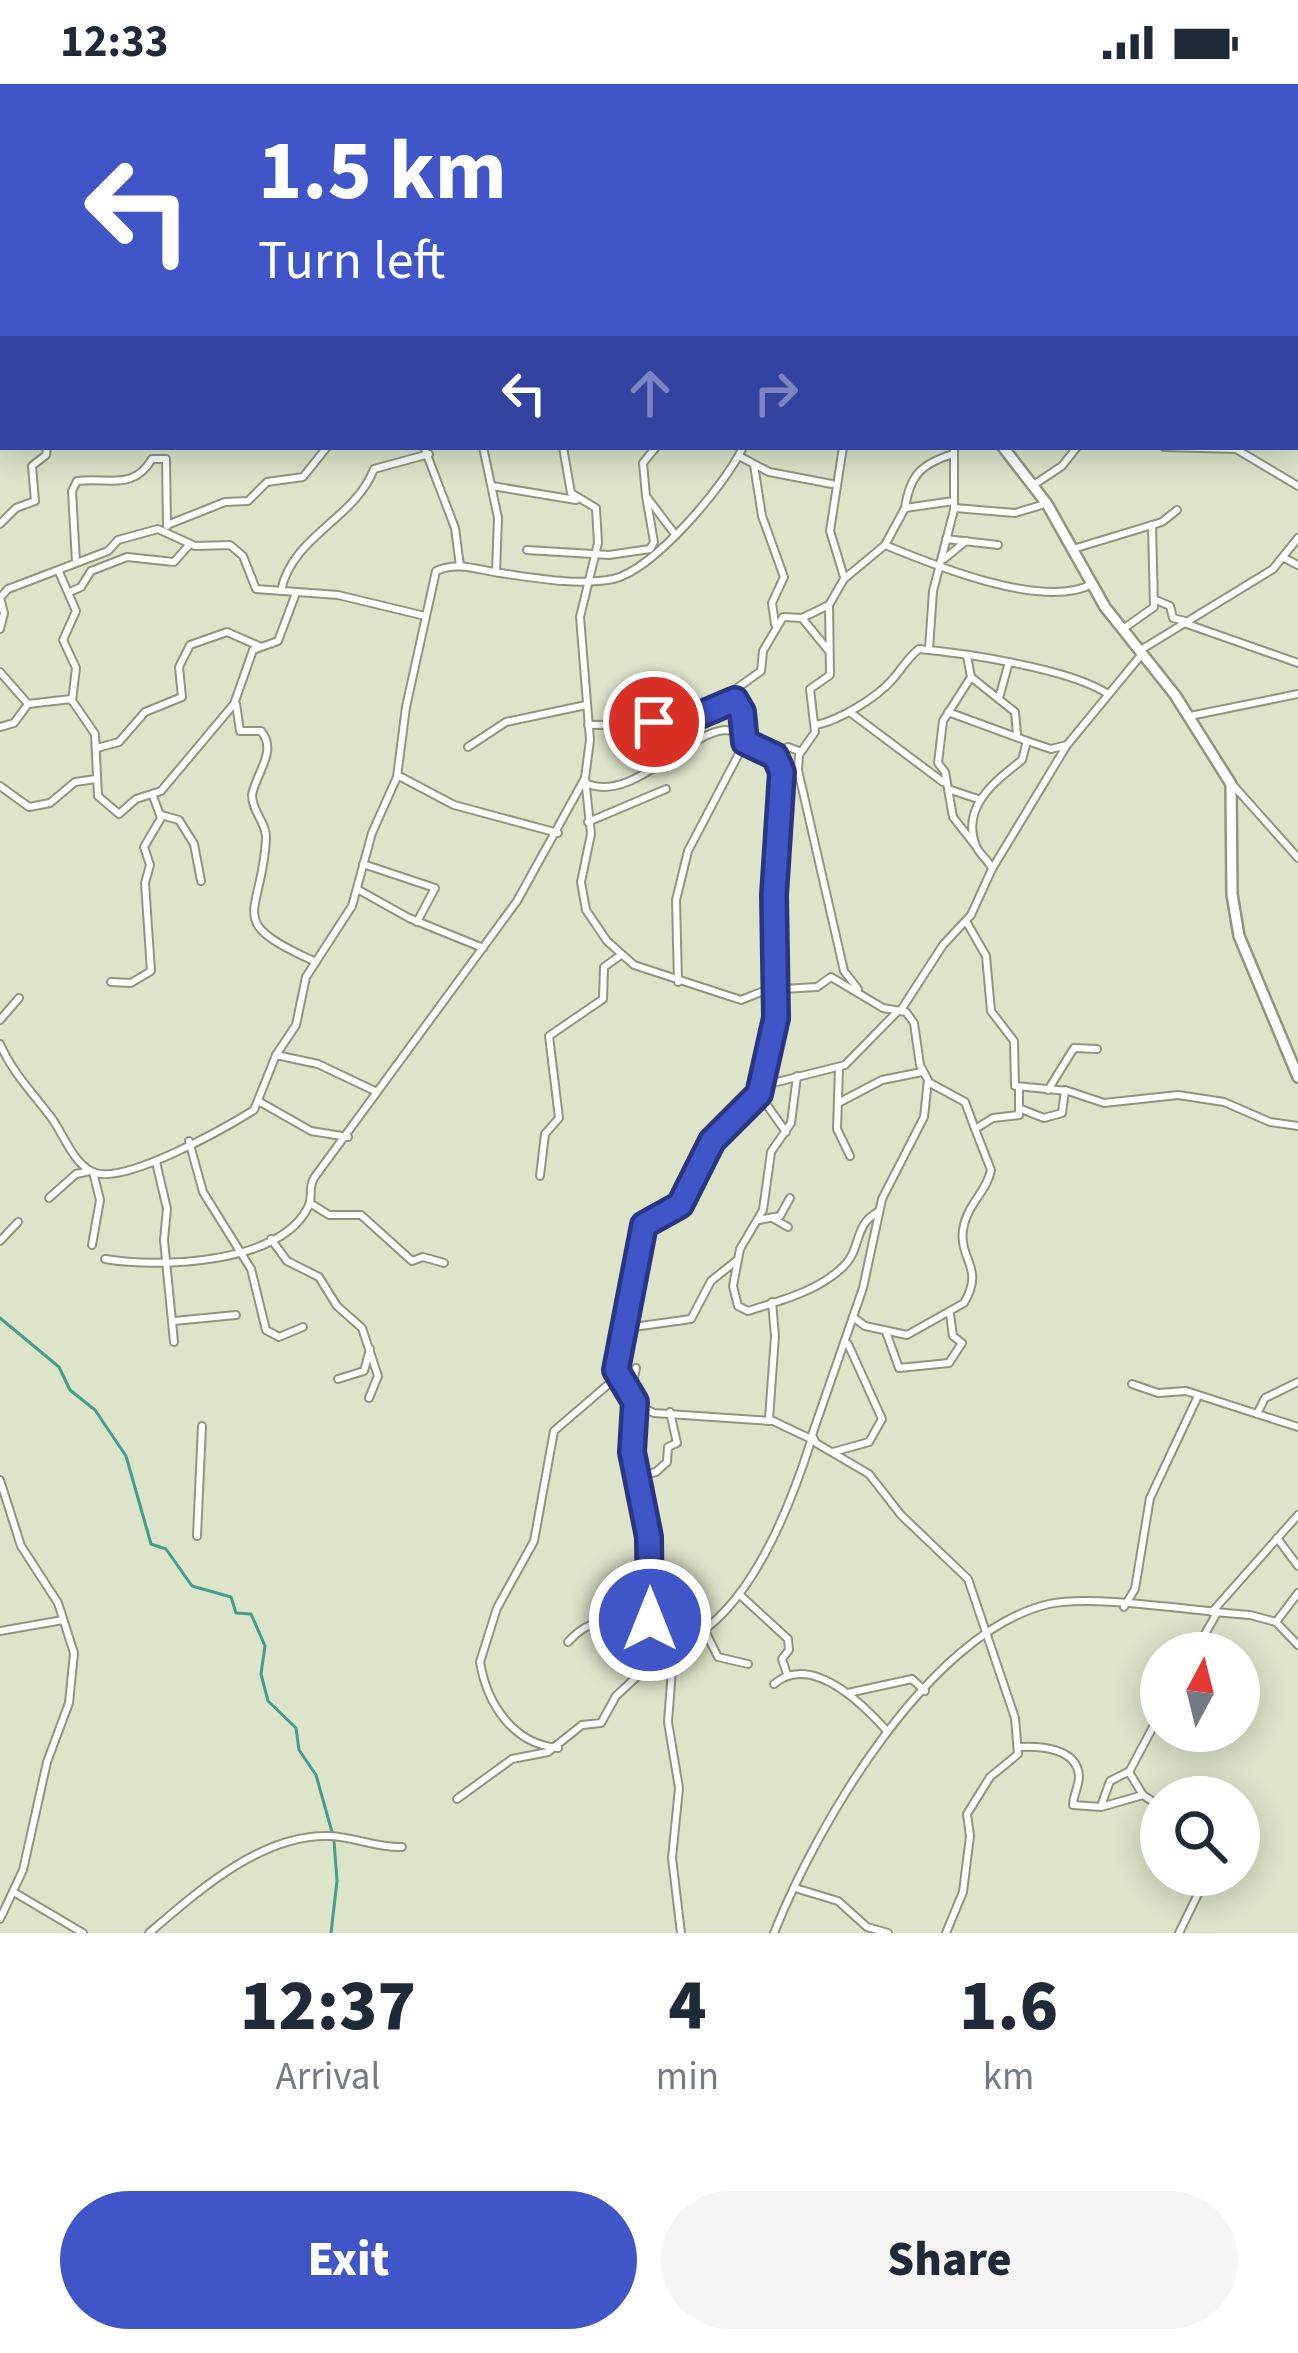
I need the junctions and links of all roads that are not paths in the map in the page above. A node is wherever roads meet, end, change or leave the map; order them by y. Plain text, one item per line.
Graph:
1 (46, 450) edge
2 (323, 450) edge
3 (427, 450) edge
4 (485, 450) edge
5 (562, 450) edge
6 (654, 450) edge
7 (842, 450) edge
8 (954, 450) edge
9 (1006, 450) edge
10 (1075, 450) edge
11 (1229, 450) edge
12 (1255, 450) edge
13 (741, 451) edge
14 (1254, 457) junction
15 (754, 466) junction
16 (833, 484) junction
17 (1034, 484) junction
18 (492, 486) junction
19 (1298, 486) edge
20 (646, 496) junction
21 (576, 500) junction
22 (954, 504) junction
23 (1047, 504) junction
24 (905, 508) junction
25 (1177, 510) dead end
26 (0, 524) edge
27 (1153, 525) junction
28 (162, 527) junction
29 (674, 533) junction
30 (946, 538) junction
31 (1298, 538) edge
32 (966, 542) junction
33 (190, 544) junction
34 (998, 544) dead end
35 (885, 545) junction
36 (1073, 548) junction
37 (526, 550) dead end
38 (595, 553) junction
39 (1284, 558) junction
40 (76, 562) junction
41 (940, 564) junction
42 (1298, 565) edge
43 (460, 566) junction
44 (59, 572) junction
45 (496, 572) junction
46 (844, 579) junction
47 (586, 581) junction
48 (1092, 584) junction
49 (281, 591) junction
50 (70, 592) junction
51 (296, 592) junction
52 (0, 598) edge
53 (1156, 601) junction
54 (829, 605) junction
55 (424, 616) junction
56 (802, 618) junction
57 (1189, 623) junction
58 (775, 628) junction
59 (0, 629) edge
60 (1122, 630) junction
61 (259, 646) junction
62 (828, 650) junction
63 (929, 650) junction
64 (1140, 653) junction
65 (967, 656) junction
66 (1009, 662) junction
67 (1298, 663) edge
68 (0, 672) edge
69 (971, 677) junction
70 (1108, 694) junction
71 (1298, 694) edge
72 (998, 699) junction
73 (735, 700) junction
74 (72, 701) junction
75 (236, 701) junction
76 (28, 704) junction
77 (586, 705) junction
78 (851, 712) junction
79 (948, 712) junction
80 (1190, 716) junction
81 (588, 725) junction
82 (816, 725) junction
83 (0, 727) edge
84 (1017, 734) junction
85 (744, 739) junction
86 (1027, 741) junction
87 (1067, 745) junction
88 (468, 747) dead end
89 (98, 748) junction
90 (800, 752) junction
91 (775, 756) junction
92 (798, 770) junction
93 (782, 772) junction
94 (398, 775) junction
95 (98, 780) junction
96 (585, 780) junction
97 (1231, 784) junction
98 (945, 785) junction
99 (0, 786) edge
100 (666, 789) dead end
101 (153, 796) junction
102 (978, 799) junction
103 (161, 815) junction
104 (588, 822) junction
105 (558, 833) junction
106 (975, 844) junction
107 (1298, 858) edge
108 (363, 864) junction
109 (992, 869) junction
110 (200, 881) dead end
111 (357, 889) junction
112 (966, 921) junction
113 (417, 922) junction
114 (483, 948) junction
115 (621, 955) junction
116 (316, 962) junction
117 (111, 982) dead end
118 (678, 982) junction
119 (774, 989) junction
120 (858, 989) junction
121 (20, 998) dead end
122 (899, 1010) junction
123 (0, 1020) edge
124 (0, 1044) edge
125 (1097, 1048) dead end
126 (276, 1055) junction
127 (838, 1068) junction
128 (922, 1072) junction
129 (797, 1076) junction
130 (1298, 1077) edge
131 (928, 1082) junction
132 (1019, 1087) junction
133 (1048, 1090) junction
134 (1065, 1090) junction
135 (377, 1092) junction
136 (759, 1094) junction
137 (260, 1102) junction
138 (840, 1102) junction
139 (1021, 1109) junction
140 (1298, 1126) edge
141 (975, 1129) junction
142 (786, 1132) junction
143 (347, 1137) junction
144 (189, 1141) junction
145 (850, 1156) dead end
146 (157, 1162) junction
147 (92, 1172) junction
148 (540, 1176) dead end
149 (49, 1198) dead end
150 (790, 1198) dead end
151 (310, 1203) junction
152 (878, 1212) junction
153 (775, 1219) junction
154 (759, 1220) junction
155 (18, 1222) dead end
156 (788, 1227) dead end
157 (271, 1239) junction
158 (0, 1241) edge
159 (92, 1245) dead end
160 (242, 1251) junction
161 (871, 1255) junction
162 (849, 1257) junction
163 (738, 1258) junction
164 (105, 1259) dead end
165 (444, 1263) dead end
166 (166, 1265) junction
167 (772, 1303) junction
168 (950, 1314) junction
169 (236, 1315) dead end
170 (853, 1317) junction
171 (174, 1321) junction
172 (303, 1327) dead end
173 (626, 1328) junction
174 (886, 1332) junction
175 (847, 1340) junction
176 (174, 1342) dead end
177 (370, 1346) junction
178 (636, 1368) dead end
179 (619, 1376) junction
180 (338, 1379) dead end
181 (1298, 1382) edge
182 (1132, 1384) dead end
183 (631, 1392) junction
184 (1198, 1396) junction
185 (369, 1398) dead end
186 (635, 1402) junction
187 (670, 1412) junction
188 (1257, 1414) junction
189 (771, 1421) junction
190 (202, 1426) dead end
191 (1298, 1426) edge
192 (812, 1439) junction
193 (833, 1452) junction
194 (638, 1476) junction
195 (0, 1480) edge
196 (1298, 1515) edge
197 (197, 1536) dead end
198 (1276, 1538) junction
199 (1298, 1567) edge
200 (1298, 1593) edge
201 (740, 1595) junction
202 (1124, 1607) junction
203 (1214, 1612) junction
204 (63, 1619) junction
205 (651, 1622) junction
206 (1276, 1622) junction
207 (675, 1630) junction
208 (0, 1631) edge
209 (705, 1631) junction
210 (1204, 1632) edge
211 (990, 1634) junction
212 (568, 1642) dead end
213 (1298, 1645) edge
214 (672, 1659) junction
215 (748, 1664) dead end
216 (787, 1674) junction
217 (774, 1684) dead end
218 (925, 1691) junction
219 (844, 1693) junction
220 (887, 1731) junction
221 (1020, 1747) junction
222 (557, 1748) junction
223 (1140, 1752) edge
224 (1130, 1771) junction
225 (1140, 1789) edge
226 (1140, 1796) edge
227 (457, 1799) dead end
228 (1101, 1808) junction
229 (401, 1847) dead end
230 (795, 1888) junction
231 (16, 1894) junction
232 (1197, 1896) edge
233 (0, 1918) edge
234 (82, 1933) edge
235 (149, 1933) edge
236 (681, 1933) edge
237 (774, 1933) edge
238 (888, 1933) edge
239 (946, 1933) edge
240 (1180, 1933) edge

1 - 26 street
2 - 28 street
3 - 43 street
3 - 49 street
4 - 18 street
5 - 21 street
6 - 20 street
7 - 16 street
8 - 22 street
8 - 24 street
9 - 17 street
10 - 17 street
11 - 14 street
12 - 14 street
13 - 15 street
13 - 29 street
14 - 19 street
15 - 16 street
15 - 58 street
16 - 46 street
17 - 23 street
18 - 21 street
18 - 45 street
20 - 29 street
20 - 38 street
21 - 38 street
22 - 23 street
22 - 24 street
22 - 30 street
23 - 36 street
24 - 35 street
25 - 27 street
27 - 36 street
27 - 53 street
28 - 33 street
28 - 40 street
28 - 40 street
29 - 47 street
30 - 32 street
30 - 41 street
31 - 39 street
32 - 34 street
32 - 41 street
33 - 49 street
33 - 50 street
35 - 41 street
35 - 46 street
36 - 48 street
37 - 38 street
38 - 47 street
39 - 42 street
39 - 57 street
40 - 44 street
41 - 48 street
41 - 63 street
43 - 45 street
43 - 55 street
44 - 50 street
44 - 52 street
45 - 47 street
46 - 54 street
47 - 77 street
48 - 60 street
49 - 51 street
50 - 74 street
51 - 55 street
51 - 61 street
52 - 59 street
53 - 57 street
53 - 60 street
54 - 56 street
54 - 62 street
55 - 94 street
56 - 58 street
56 - 62 street
57 - 64 street
57 - 67 street
58 - 73 street
60 - 64 street
61 - 75 street
61 - 89 street
62 - 82 street
63 - 65 street
63 - 78 street
64 - 70 street
64 - 80 street
65 - 66 street
65 - 69 street
66 - 70 street
66 - 72 street
68 - 76 street
69 - 72 street
69 - 79 street
70 - 87 street
71 - 80 street
72 - 84 street
73 - 81 street
73 - 85 street
74 - 76 street
74 - 89 street
75 - 101 street
75 - 116 street
76 - 83 street
77 - 81 street
77 - 88 street
78 - 82 street
78 - 98 street
79 - 84 street
79 - 98 street
80 - 97 street
81 - 96 street
82 - 90 street
84 - 86 street
85 - 91 street
85 - 96 street
85 - 118 street
86 - 87 street
86 - 102 street
87 - 109 street
89 - 95 street
90 - 91 street
90 - 92 street
91 - 93 street
92 - 93 street
92 - 120 street
93 - 119 street
94 - 105 street
94 - 108 street
95 - 99 street
95 - 101 street
96 - 104 street
96 - 105 street
97 - 107 street
97 - 130 street
98 - 102 street
98 - 106 street
100 - 104 street
101 - 103 street
102 - 106 street
103 - 110 street
103 - 117 street
104 - 115 street
105 - 114 street
106 - 109 street
108 - 111 street
108 - 113 street
109 - 112 street
111 - 113 street
111 - 116 street
112 - 122 street
112 - 132 street
113 - 114 street
114 - 135 street
115 - 118 street
115 - 148 street
116 - 126 street
118 - 119 street
119 - 120 street
119 - 136 street
120 - 122 street
121 - 123 street
122 - 127 street
122 - 128 street
124 - 147 street
125 - 133 street
126 - 135 street
126 - 137 street
127 - 129 street
127 - 138 street
128 - 131 street
128 - 138 street
129 - 136 street
129 - 142 street
131 - 141 street
131 - 152 street
132 - 133 street
132 - 139 street
133 - 134 street
134 - 139 street
134 - 140 street
135 - 143 street
136 - 142 street
136 - 173 street
137 - 143 street
137 - 144 street
138 - 145 street
139 - 141 street
141 - 168 street
142 - 154 street
143 - 151 street
144 - 146 street
144 - 160 street
146 - 147 street
146 - 166 street
147 - 149 street
147 - 159 street
150 - 153 street
151 - 157 street
151 - 165 street
152 - 161 street
152 - 162 street
153 - 154 street
153 - 156 street
154 - 163 street
155 - 158 street
157 - 160 street
157 - 177 street
160 - 166 street
160 - 172 street
161 - 162 street
161 - 170 street
162 - 167 street
163 - 167 street
163 - 173 street
164 - 166 street
166 - 171 street
167 - 189 street
168 - 174 street
168 - 174 street
169 - 171 street
170 - 174 street
170 - 175 street
171 - 176 street
173 - 179 street
175 - 192 street
175 - 193 street
177 - 180 street
177 - 185 street
178 - 183 street
179 - 183 street
179 - 222 street
181 - 188 street
182 - 184 street
183 - 186 street
184 - 188 street
184 - 202 street
186 - 187 street
186 - 194 street
187 - 189 street
187 - 194 street
188 - 191 street
189 - 192 street
190 - 197 street
192 - 193 street
192 - 201 street
193 - 211 street
194 - 205 street
195 - 204 street
196 - 198 street
198 - 199 street
198 - 203 street
200 - 206 street
201 - 209 street
201 - 216 street
202 - 203 street
202 - 211 street
203 - 206 street
203 - 210 street
204 - 208 street
204 - 231 street
205 - 207 street
205 - 212 street
206 - 213 street
207 - 209 street
207 - 214 street
209 - 215 street
211 - 218 street
211 - 221 street
214 - 222 street
214 - 236 street
216 - 217 street
216 - 219 street
218 - 219 street
218 - 220 street
219 - 220 street
220 - 230 street
221 - 228 street
221 - 239 street
222 - 227 street
223 - 224 street
224 - 225 street
224 - 228 street
226 - 228 street
229 - 235 street
230 - 237 street
230 - 238 street
231 - 233 street
231 - 234 street
232 - 240 street

